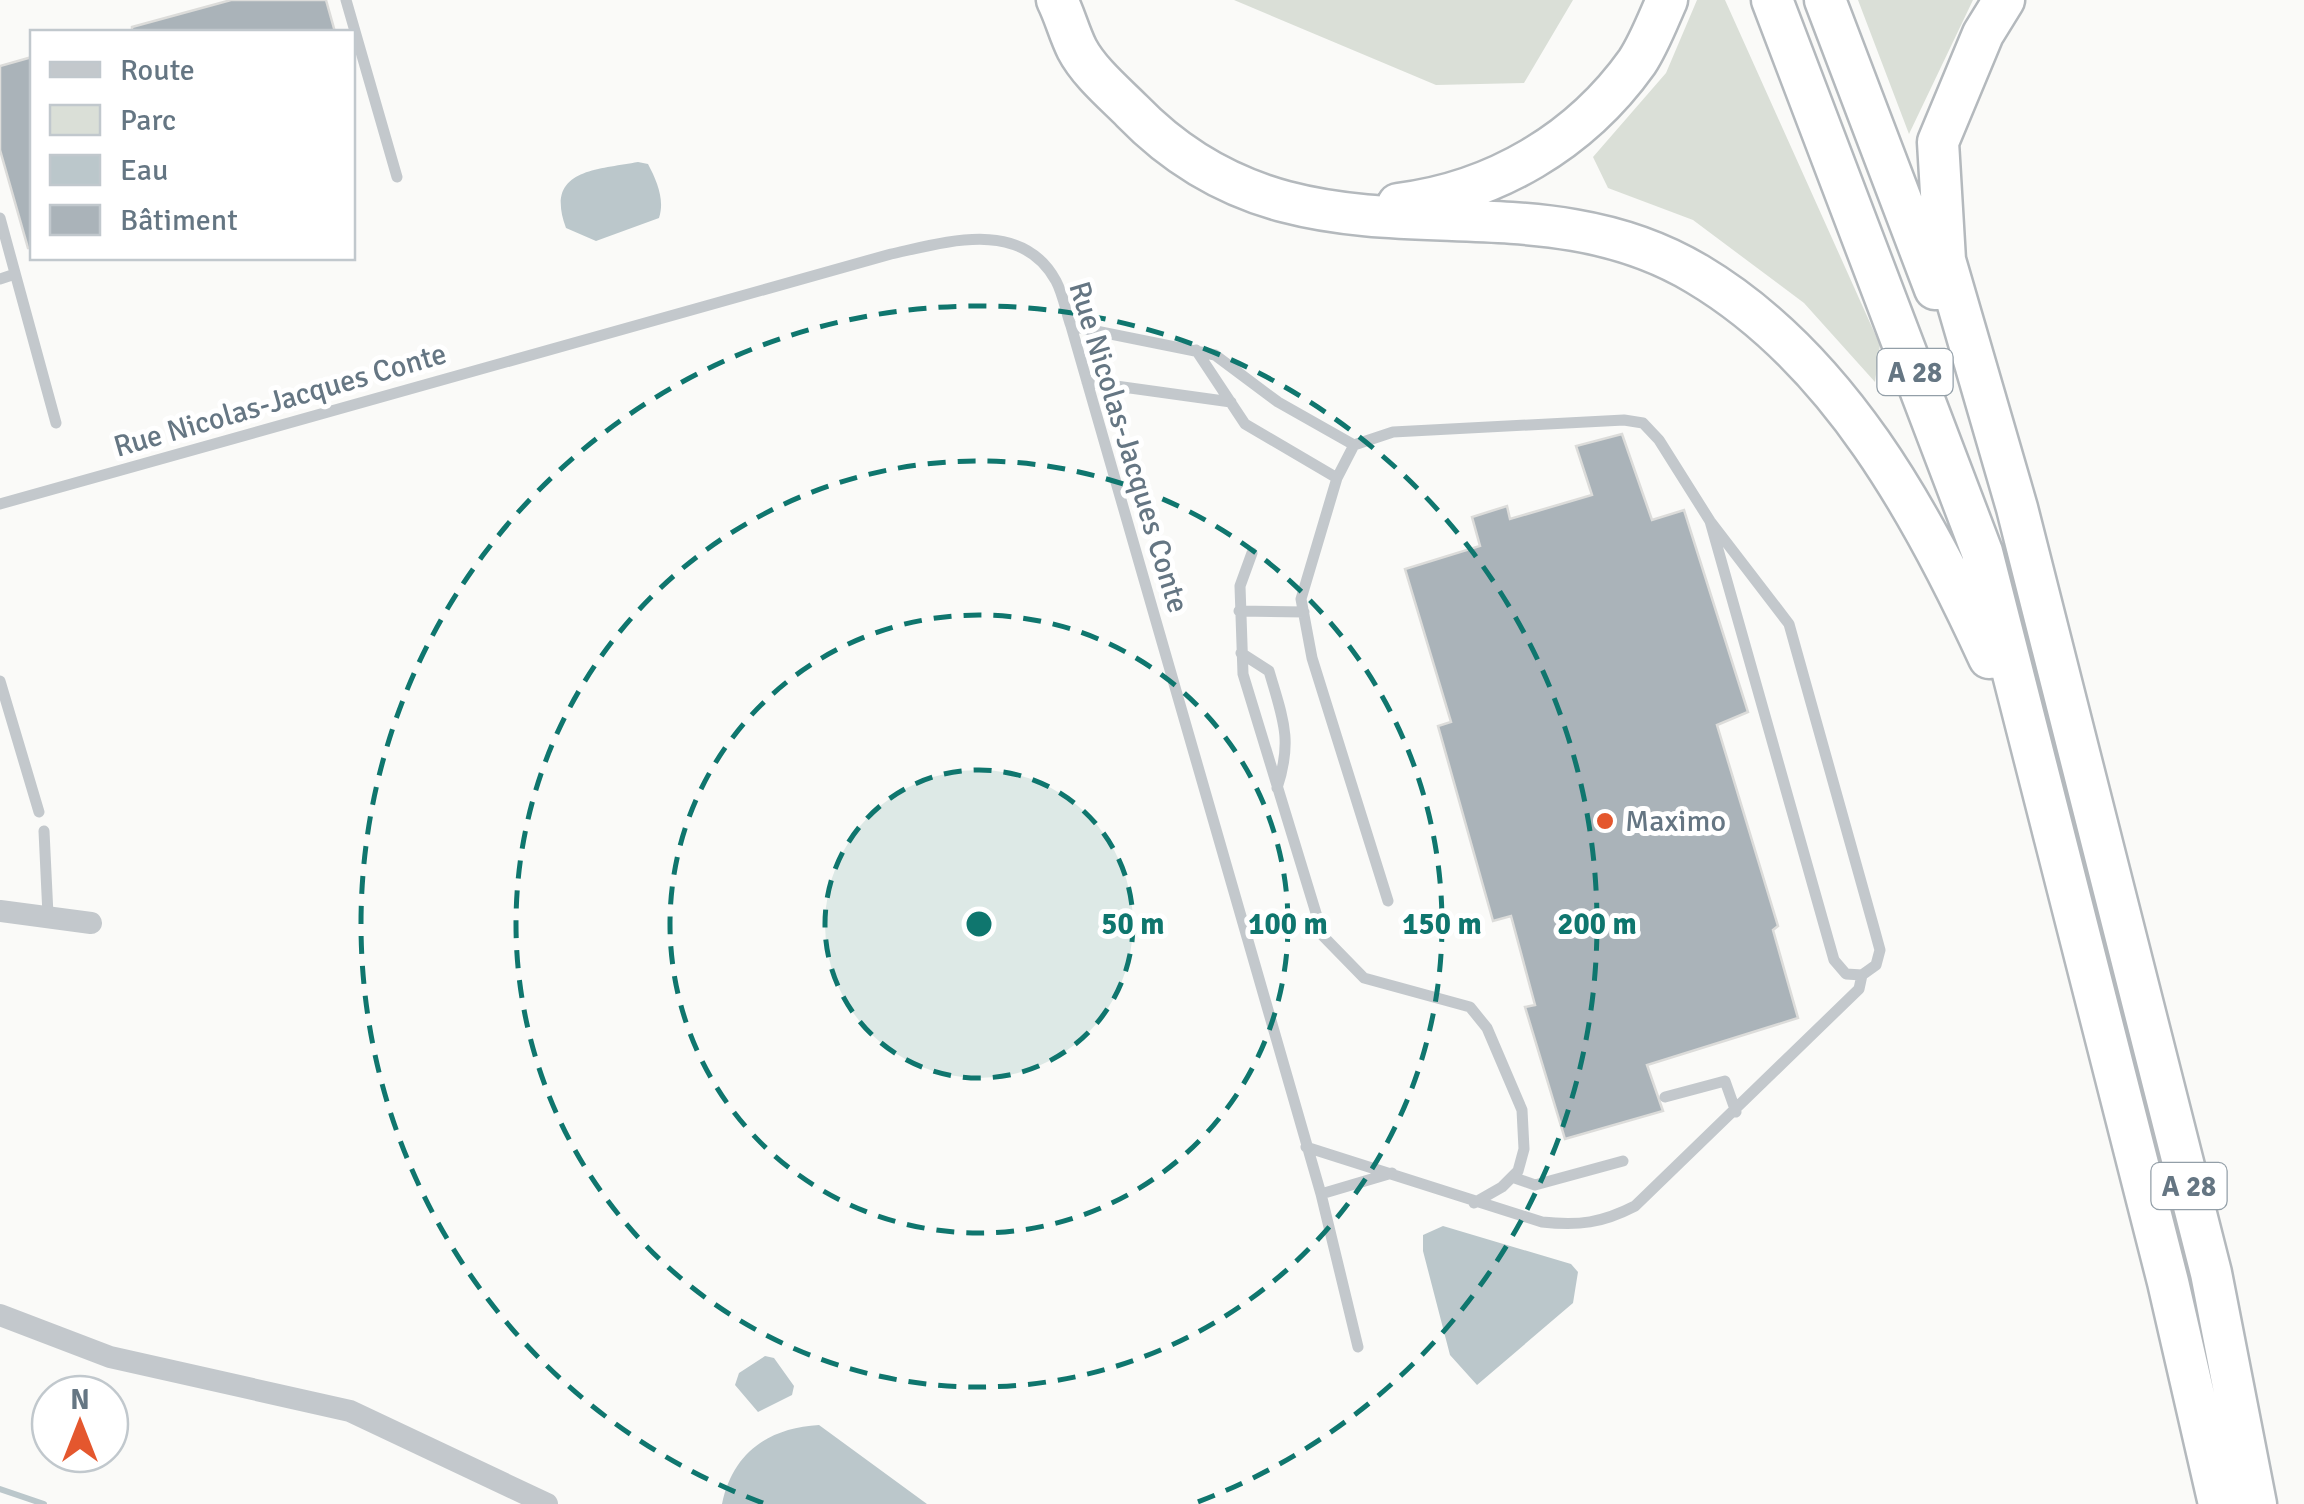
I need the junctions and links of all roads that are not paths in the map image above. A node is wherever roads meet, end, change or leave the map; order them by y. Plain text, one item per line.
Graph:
1 (346, 0) edge
2 (1057, 0) edge
3 (1082, 0) edge
4 (1667, 0) edge
5 (1772, 0) edge
6 (1825, 0) edge
7 (2004, 0) edge
8 (355, 30) edge
9 (355, 31) edge
10 (397, 177) dead end
11 (0, 218) edge
12 (16, 274) junction
13 (0, 279) edge
14 (1071, 326) junction
15 (1196, 350) junction
16 (1087, 382) junction
17 (1232, 402) junction
18 (56, 423) dead end
19 (1354, 446) junction
20 (1336, 478) junction
21 (0, 504) edge
22 (2017, 508) junction
23 (1710, 521) junction
24 (1252, 552) dead end
25 (1239, 611) junction
26 (1304, 612) junction
27 (1240, 653) junction
28 (0, 681) edge
29 (2033, 752) junction
30 (1276, 790) junction
31 (38, 812) dead end
32 (44, 831) dead end
33 (1388, 901) dead end
34 (0, 911) edge
35 (48, 915) junction
36 (91, 923) dead end
37 (1862, 976) junction
38 (1665, 1097) dead end
39 (1736, 1112) junction
40 (1306, 1147) junction
41 (1623, 1161) dead end
42 (1392, 1173) junction
43 (1512, 1177) junction
44 (1321, 1194) junction
45 (1474, 1203) junction
46 (0, 1315) edge
47 (1358, 1347) dead end
48 (547, 1504) edge
49 (2220, 1504) edge
50 (2256, 1504) edge

1 - 8 lane
2 - 29 highway
3 - 4 highway
5 - 29 highway, A 28
6 - 22 highway, A 28
7 - 22 highway
9 - 10 lane
11 - 12 lane
12 - 13 lane
12 - 18 lane
14 - 15 lane
14 - 16 lane, Rue Nicolas-Jacques Conte
14 - 21 lane, Rue Nicolas-Jacques Conte
15 - 17 lane
15 - 19 lane
16 - 17 lane
16 - 40 lane, Rue Nicolas-Jacques Conte
17 - 20 lane
19 - 20 lane
19 - 23 lane
20 - 26 lane
22 - 50 highway, A 28
23 - 37 lane
23 - 37 lane
24 - 25 lane
25 - 26 lane
25 - 27 lane
26 - 33 lane
27 - 30 lane
27 - 30 lane
28 - 31 lane
29 - 49 highway, A 28
30 - 43 lane
32 - 35 lane
34 - 35 street
35 - 36 street
37 - 39 lane
38 - 39 lane
39 - 45 lane
40 - 42 lane
40 - 44 lane, Rue Nicolas-Jacques Conte
41 - 43 lane
42 - 44 lane
42 - 45 lane
43 - 45 lane
44 - 47 lane, Rue Nicolas-Jacques Conte
46 - 48 street

